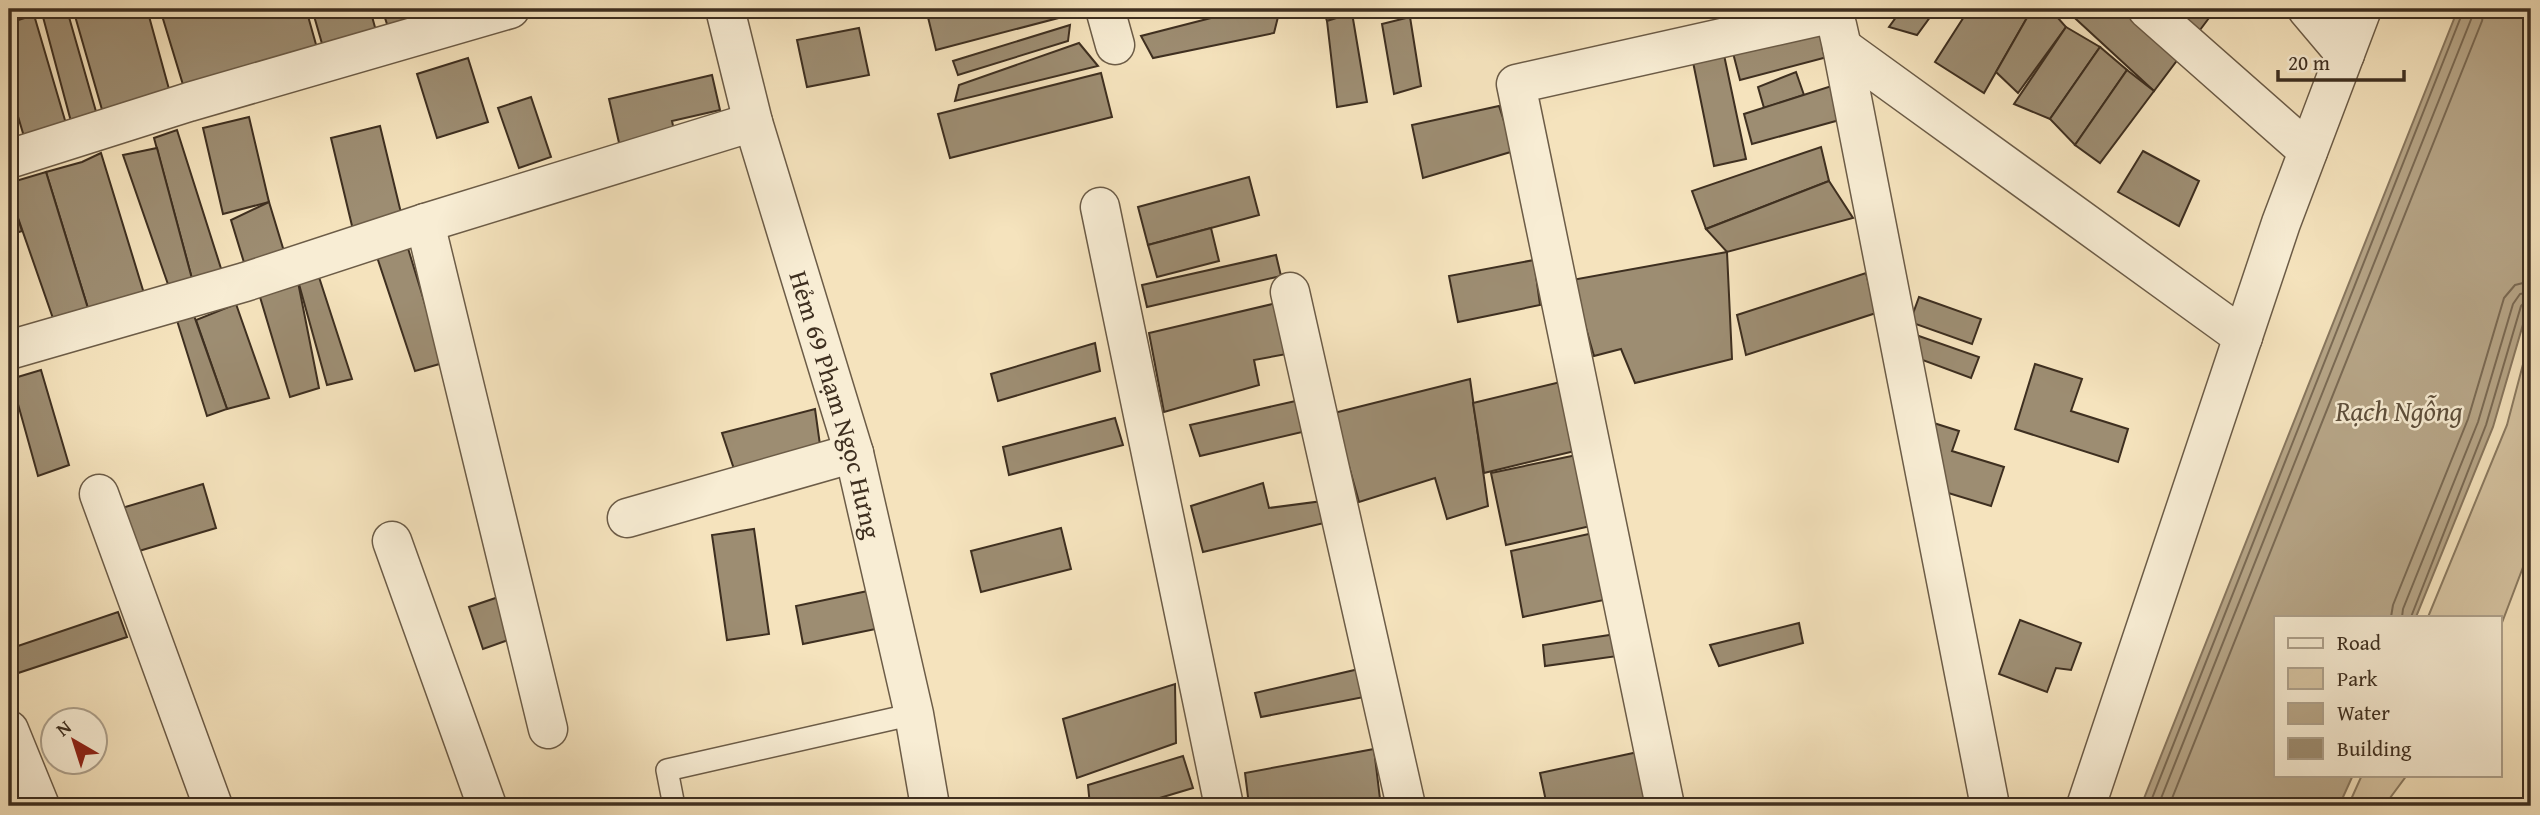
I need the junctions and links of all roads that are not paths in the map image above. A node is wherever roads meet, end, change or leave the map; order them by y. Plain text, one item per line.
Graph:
1 (510, 9) edge
2 (725, 9) edge
3 (1105, 9) edge
4 (2147, 9) edge
5 (2307, 9) edge
6 (2362, 9) edge
7 (1115, 45) dead end
8 (1842, 47) junction
9 (2345, 54) junction
10 (753, 122) junction
11 (2308, 151) junction
12 (9, 159) edge
13 (1100, 207) dead end
14 (425, 223) junction
15 (1290, 292) dead end
16 (2243, 337) junction
17 (9, 351) edge
18 (854, 453) junction
19 (99, 494) dead end
20 (627, 518) dead end
21 (392, 541) dead end
22 (914, 714) junction
23 (548, 729) dead end
24 (9, 730) edge
25 (40, 806) edge
26 (214, 806) edge
27 (488, 806) edge
28 (674, 806) edge
29 (930, 806) edge
30 (1224, 806) edge
31 (1406, 806) edge
32 (1665, 806) edge
33 (1990, 806) edge
34 (2086, 806) edge

1 - 12 street
2 - 10 street, Hẻm 69 Phạm Ngọc Hưng
3 - 7 street
4 - 11 street
5 - 9 street
6 - 9 street
8 - 16 street
8 - 32 street
8 - 33 street
9 - 11 street
10 - 14 street
10 - 18 street, Hẻm 69 Phạm Ngọc Hưng
11 - 16 street
13 - 30 street
14 - 17 street
14 - 23 street
15 - 31 street
16 - 34 street
18 - 20 street
18 - 22 street, Hẻm 69 Phạm Ngọc Hưng
19 - 26 street
21 - 27 street
22 - 28 lane
22 - 29 street, Hẻm 69 Phạm Ngọc Hưng
24 - 25 street

